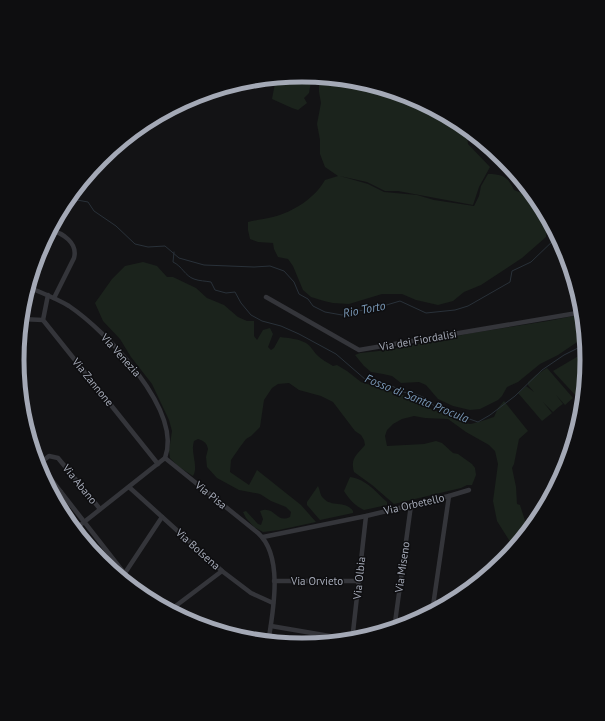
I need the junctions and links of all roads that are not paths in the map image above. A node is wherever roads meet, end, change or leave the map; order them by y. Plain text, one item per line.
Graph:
1 (56, 232) edge
2 (33, 289) edge
3 (48, 295) junction
4 (266, 297) dead end
5 (54, 298) junction
6 (577, 313) edge
7 (27, 319) edge
8 (44, 320) junction
9 (165, 458) junction
10 (42, 459) edge
11 (158, 464) junction
12 (51, 479) edge
13 (129, 487) junction
14 (469, 490) dead end
15 (61, 492) junction
16 (58, 494) edge
17 (449, 496) junction
18 (410, 504) junction
19 (100, 509) junction
20 (366, 516) junction
21 (162, 517) junction
22 (84, 522) junction
23 (79, 526) edge
24 (263, 537) junction
25 (222, 571) junction
26 (125, 574) joint
27 (274, 581) junction
28 (360, 581) junction
29 (273, 603) junction
30 (174, 607) edge
31 (433, 607) edge
32 (395, 623) edge
33 (271, 626) junction
34 (353, 635) edge
35 (269, 637) edge
36 (336, 637) edge

1 - 5 street
2 - 3 street, Via Venezia
3 - 5 street, Via Venezia
3 - 8 street
4 - 6 street, Via dei Fiordalisi
5 - 9 street, Via Venezia
7 - 8 street
8 - 11 street, Via Zannone
9 - 11 street
9 - 24 street, Via Pisa
10 - 19 street, Via Abano
11 - 13 street
12 - 15 street
13 - 19 street
13 - 21 street, Via Bolsena
14 - 17 street
15 - 16 street
15 - 22 street
17 - 18 street, Via Orbetello
17 - 31 street, Via Orbetello
18 - 20 street, Via Orbetello
18 - 32 street, Via Miseno
19 - 22 street
20 - 24 street, Via Orbetello
20 - 28 street, Via Olbia
21 - 25 street, Via Bolsena
21 - 26 street
22 - 23 street
22 - 26 street
24 - 27 street, Via Pisa
25 - 29 street, Via Bolsena
25 - 30 street
27 - 28 street, Via Orvieto
27 - 29 street, Via Pisa
28 - 34 street, Via Olbia
29 - 33 street, Via Pisa
33 - 35 street, Via Pisa
33 - 36 street

